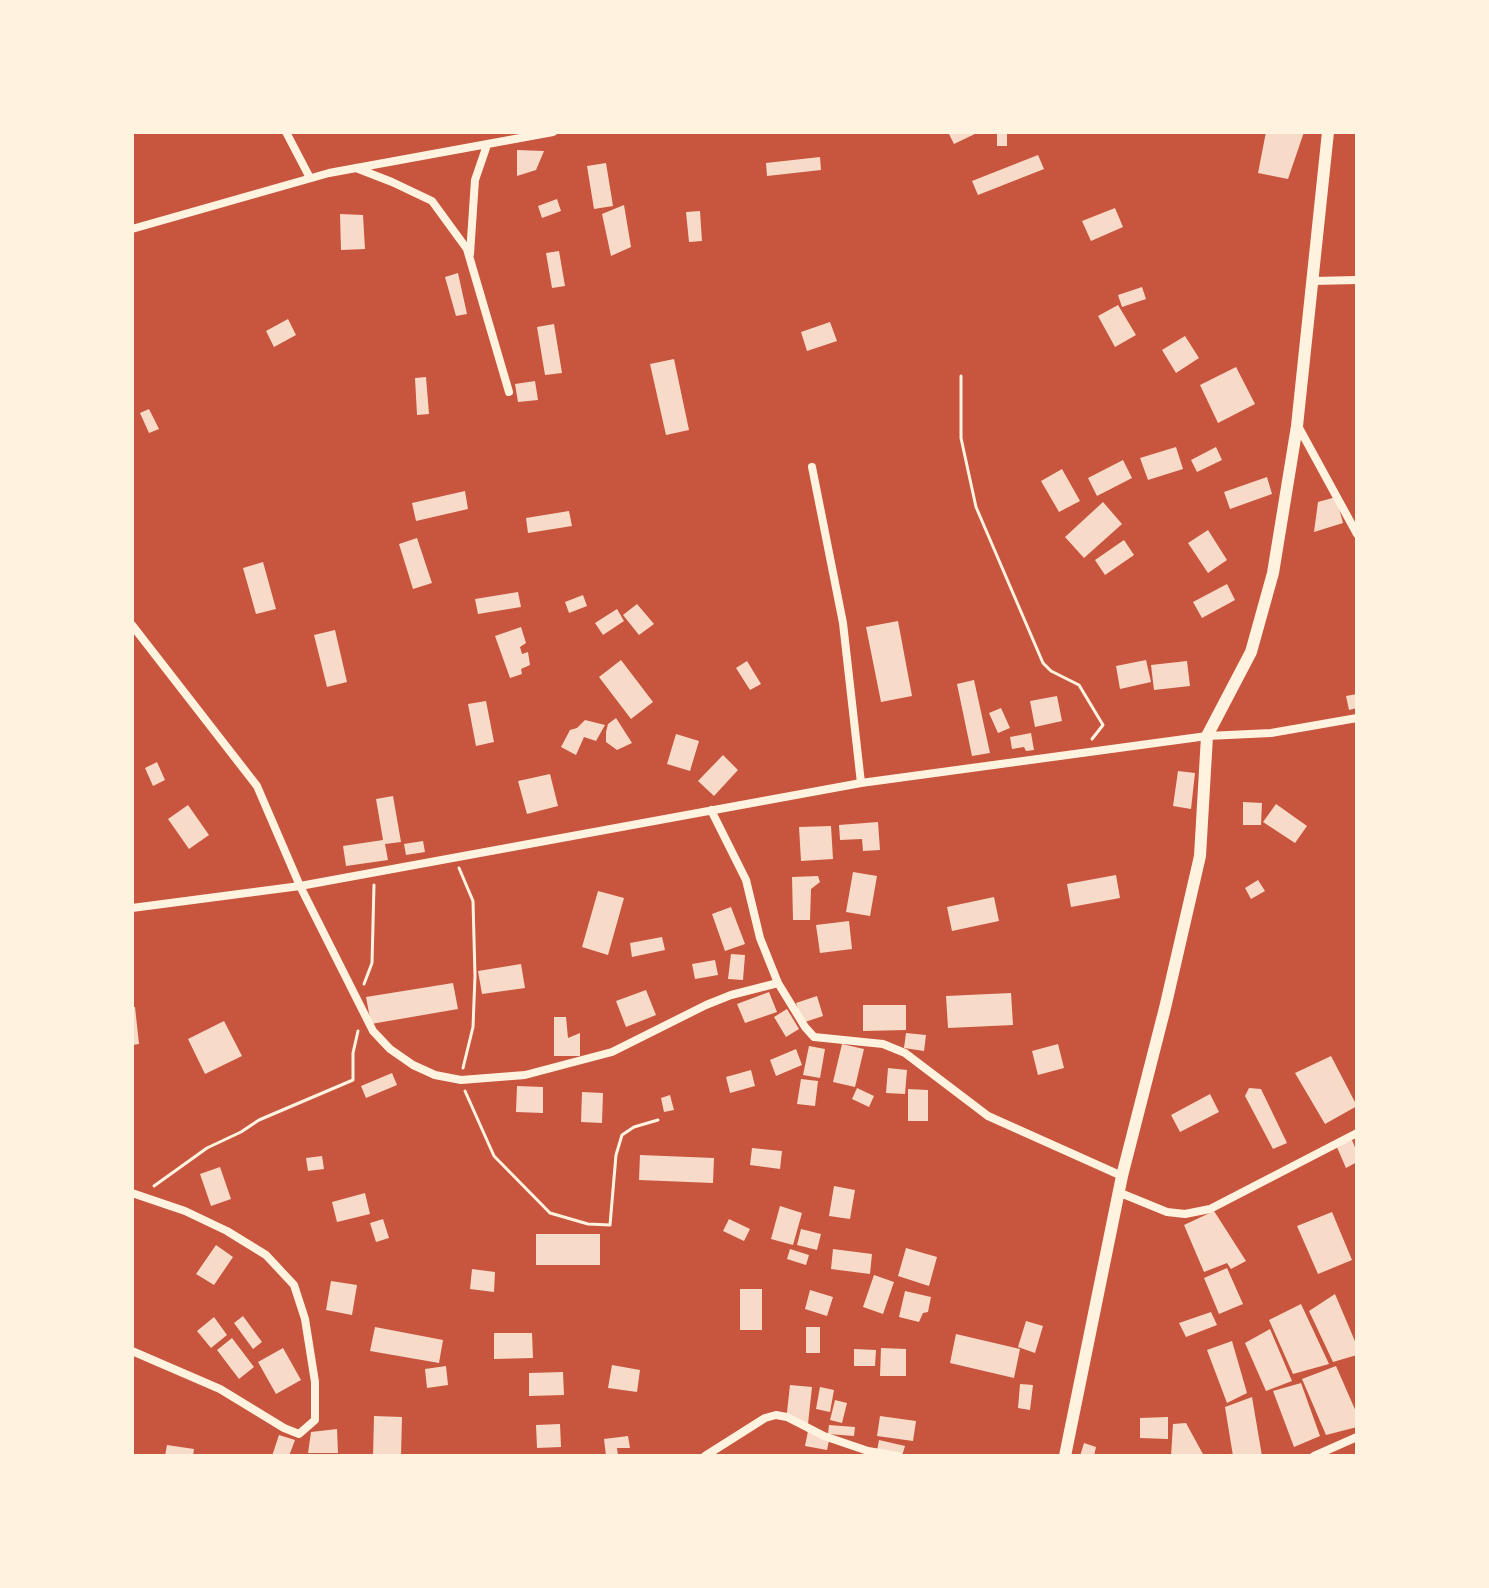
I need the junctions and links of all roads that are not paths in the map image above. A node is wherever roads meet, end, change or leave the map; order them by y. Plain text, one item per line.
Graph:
1 (286, 132) edge
2 (553, 132) edge
3 (1328, 132) edge
4 (518, 135) edge
5 (487, 145) junction
6 (356, 168) junction
7 (310, 178) junction
8 (132, 229) edge
9 (470, 259) junction
10 (1357, 280) edge
11 (1313, 281) junction
12 (509, 392) dead end
13 (1297, 426) junction
14 (812, 467) dead end
15 (1357, 534) edge
16 (132, 625) edge
17 (1357, 718) edge
18 (1207, 736) junction
19 (861, 783) junction
20 (711, 810) junction
21 (300, 886) junction
22 (132, 908) edge
23 (778, 983) junction
24 (1357, 1133) edge
25 (1122, 1176) junction
26 (1118, 1192) junction
27 (134, 1194) edge
28 (132, 1351) edge
29 (1357, 1437) edge
30 (1332, 1453) edge
31 (705, 1456) edge
32 (898, 1456) edge
33 (1065, 1456) edge
34 (1314, 1456) edge

1 - 7 street
2 - 4 street
3 - 11 main road
4 - 5 street
5 - 6 street
5 - 9 street
6 - 7 street
6 - 9 street
7 - 8 street
9 - 12 street
10 - 11 street
11 - 13 main road
13 - 15 street
13 - 18 main road
14 - 19 street
16 - 21 street
17 - 18 street
18 - 19 street
18 - 25 main road
19 - 20 street
20 - 21 street
20 - 23 street
21 - 22 street
21 - 23 street
23 - 25 street
24 - 26 street
25 - 26 main road
26 - 33 main road
27 - 28 street
29 - 30 street
30 - 34 street
31 - 32 street

